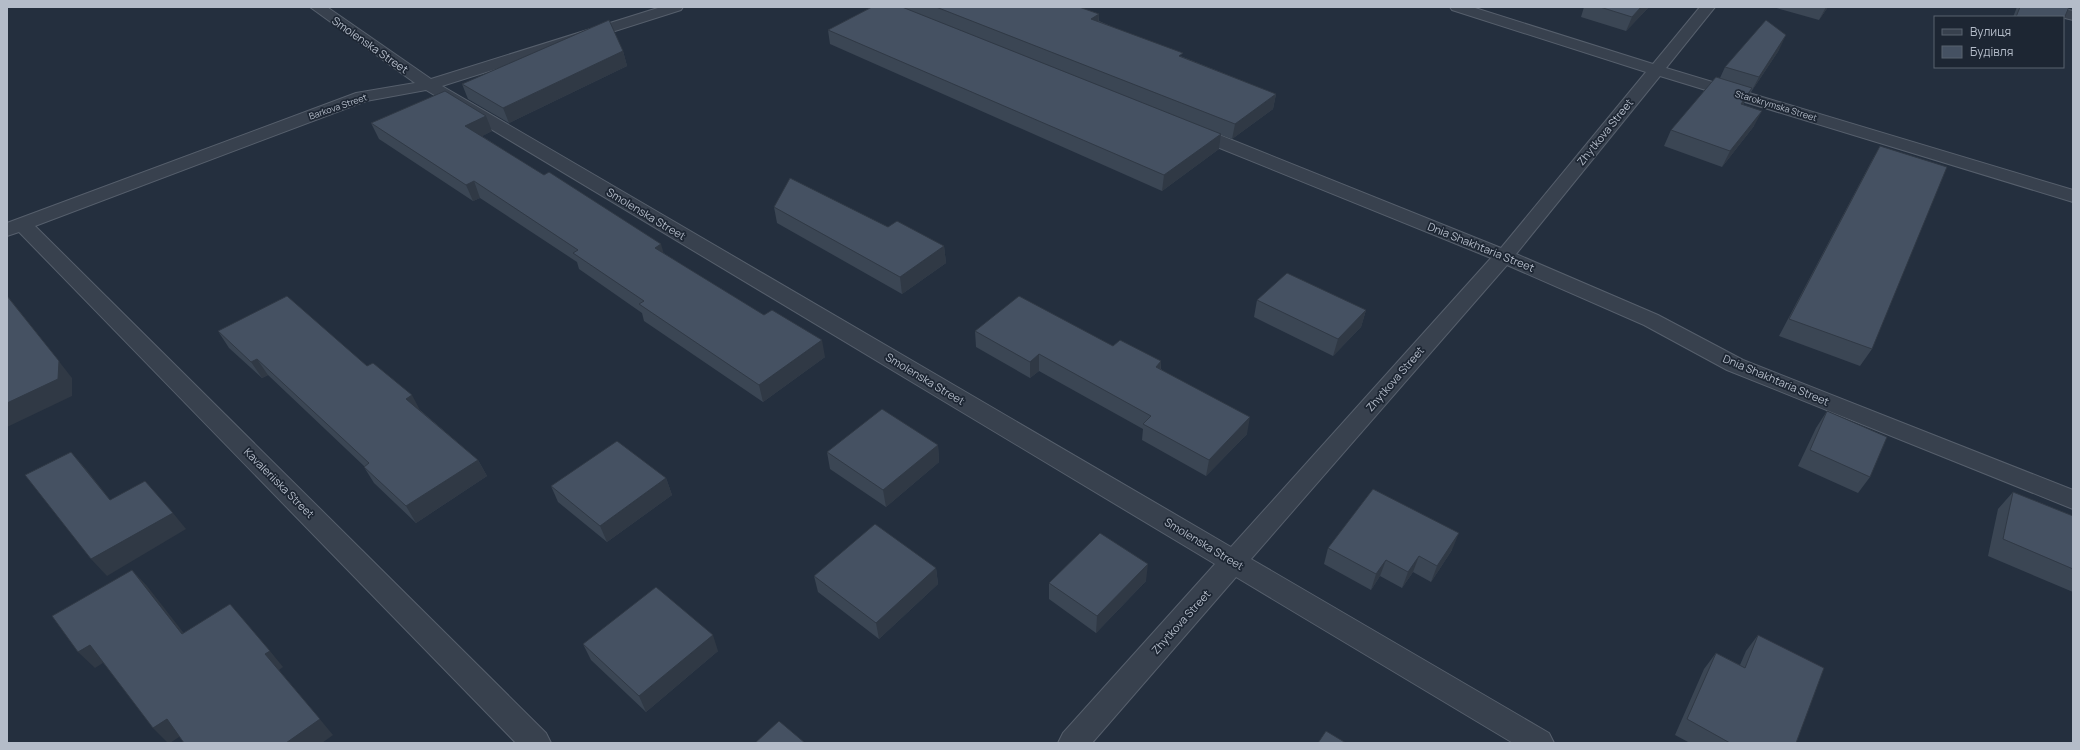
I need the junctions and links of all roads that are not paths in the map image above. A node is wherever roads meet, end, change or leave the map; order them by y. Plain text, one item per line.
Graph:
1 (316, 7) edge
2 (676, 7) edge
3 (1457, 7) edge
4 (1708, 7) edge
5 (2038, 7) edge
6 (2073, 16) edge
7 (1656, 70) junction
8 (429, 85) junction
9 (1171, 122) edge
10 (2073, 196) edge
11 (14, 227) edge
12 (1504, 256) junction
13 (2073, 500) edge
14 (1234, 562) junction
15 (536, 743) edge
16 (1073, 743) edge
17 (1539, 743) edge

1 - 8 street, Smolenska Street
2 - 8 street, Barkova Street
3 - 7 street, Starokrymska Street
4 - 7 street, Zhytkova Street
5 - 6 street
7 - 10 street, Starokrymska Street
7 - 12 street, Zhytkova Street
8 - 11 street, Barkova Street
8 - 14 street, Smolenska Street
9 - 12 street, Dnia Shakhtaria Street
11 - 15 street, Kavaleriiska Street
12 - 13 street, Dnia Shakhtaria Street
12 - 14 street, Zhytkova Street
14 - 16 street, Zhytkova Street
14 - 17 street, Smolenska Street

